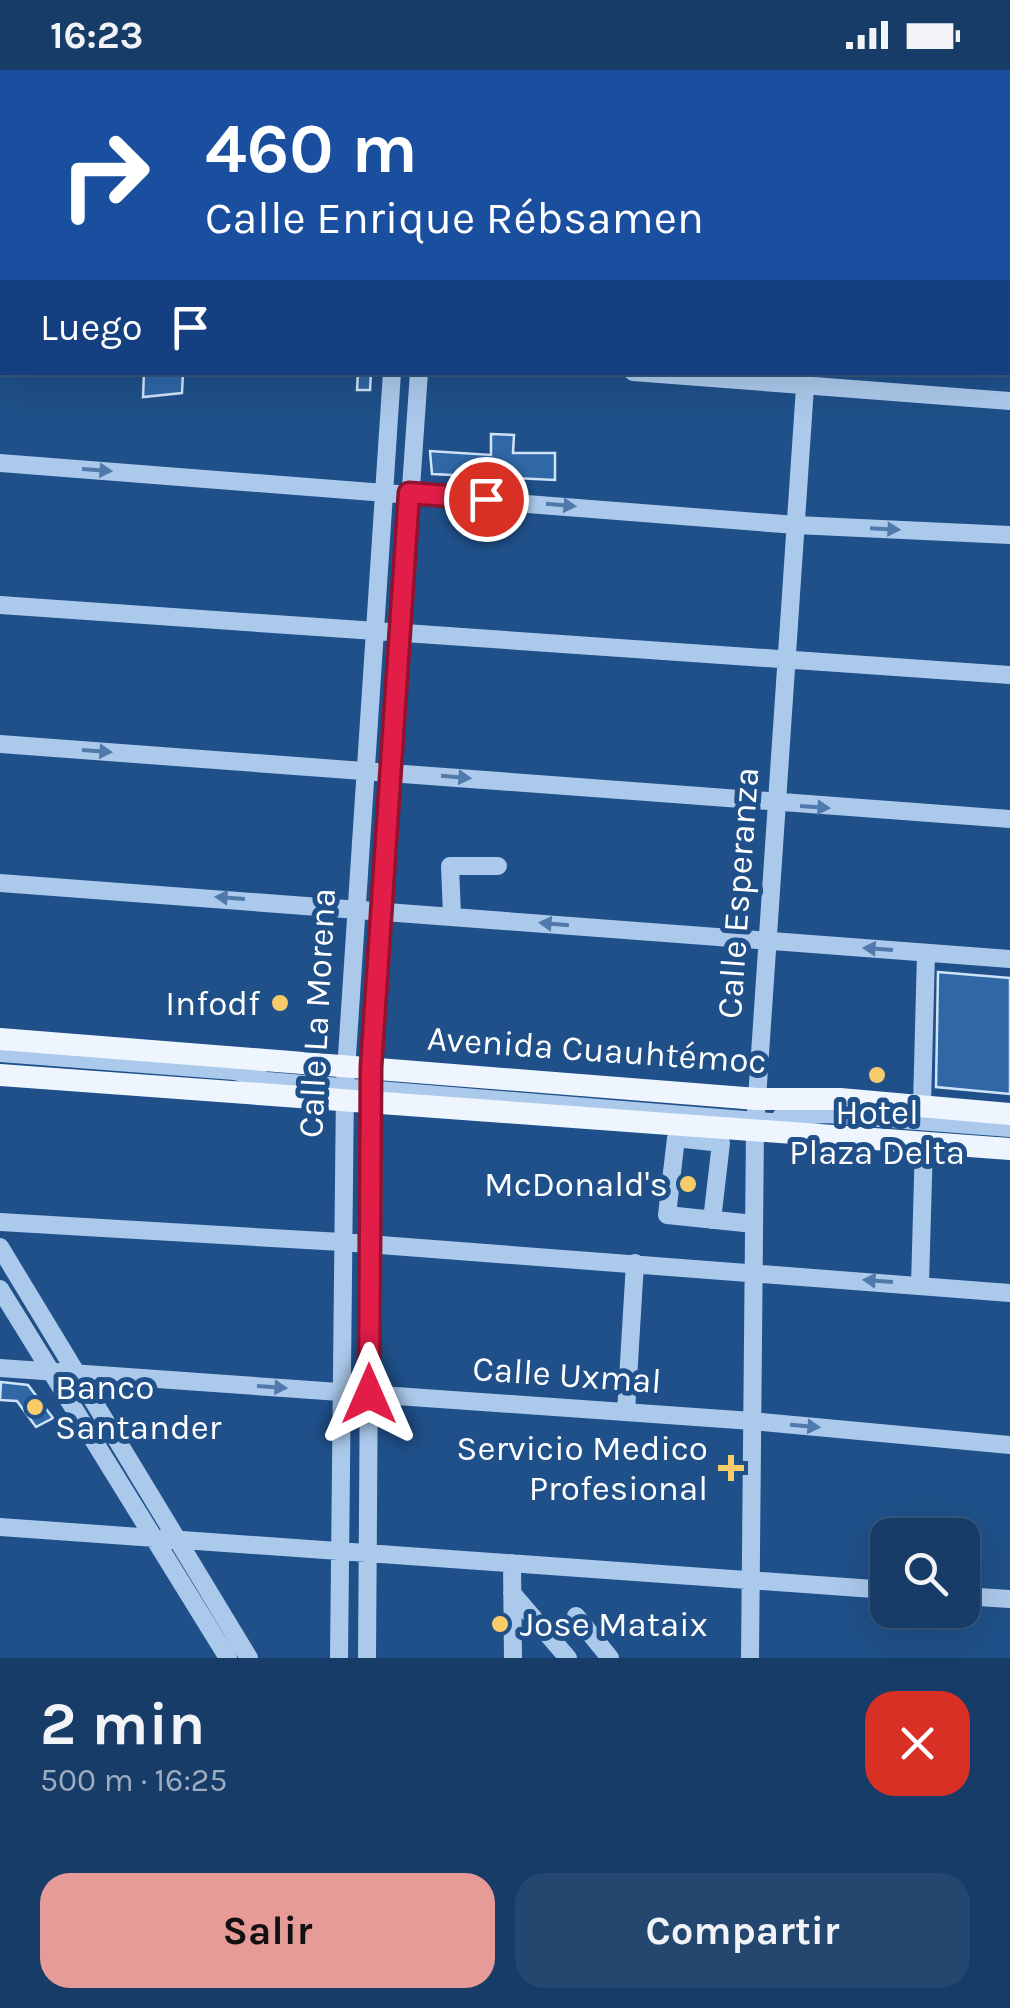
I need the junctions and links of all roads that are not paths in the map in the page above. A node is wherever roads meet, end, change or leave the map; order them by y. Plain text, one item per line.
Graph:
1 (392, 375) edge
2 (419, 375) edge
3 (707, 375) edge
4 (805, 379) edge
5 (1010, 401) edge
6 (0, 463) edge
7 (382, 490) junction
8 (409, 493) junction
9 (796, 524) junction
10 (1010, 535) edge
11 (0, 605) edge
12 (372, 629) junction
13 (401, 631) junction
14 (786, 661) junction
15 (1010, 675) edge
16 (0, 744) edge
17 (362, 769) junction
18 (392, 771) junction
19 (777, 805) junction
20 (1010, 819) edge
21 (498, 866) dead end
22 (0, 883) edge
23 (354, 907) junction
24 (381, 909) junction
25 (452, 915) junction
26 (768, 941) junction
27 (926, 952) junction
28 (1010, 958) edge
29 (0, 1039) edge
30 (0, 1053) edge
31 (0, 1072) edge
32 (267, 1081) junction
33 (345, 1083) junction
34 (370, 1085) junction
35 (922, 1106) junction
36 (1010, 1114) edge
37 (756, 1115) junction
38 (1010, 1128) edge
39 (924, 1143) junction
40 (1010, 1146) edge
41 (712, 1220) junction
42 (0, 1222) edge
43 (754, 1224) junction
44 (341, 1242) junction
45 (370, 1244) junction
46 (0, 1247) edge
47 (635, 1263) junction
48 (753, 1272) junction
49 (920, 1284) junction
50 (0, 1289) edge
51 (1010, 1293) edge
52 (0, 1368) edge
53 (51, 1372) junction
54 (77, 1373) junction
55 (340, 1392) junction
56 (369, 1394) junction
57 (626, 1412) junction
58 (752, 1421) junction
59 (1010, 1445) edge
60 (0, 1527) edge
61 (156, 1537) junction
62 (177, 1538) junction
63 (339, 1550) junction
64 (368, 1552) junction
65 (512, 1563) junction
66 (751, 1580) junction
67 (870, 1589) edge
68 (512, 1593) junction
69 (980, 1597) edge
70 (1010, 1599) edge
71 (576, 1616) dead end
72 (228, 1658) edge
73 (249, 1658) edge
74 (338, 1658) edge
75 (366, 1658) edge
76 (513, 1658) edge
77 (568, 1658) edge
78 (610, 1658) edge
79 (750, 1658) edge

1 - 7 street, Calle La Morena
2 - 8 street, Calle La Morena
3 - 4 street
4 - 5 street
4 - 9 street, Calle Esperanza
6 -> 7 street
7 - 8 street
7 - 12 street, Calle La Morena
8 -> 9 street
8 - 13 street, Calle La Morena
9 -> 10 street
9 - 14 street, Calle Esperanza
11 - 12 street
12 - 13 street
12 - 17 street, Calle La Morena
13 - 14 street
13 - 18 street, Calle La Morena
14 - 15 street
14 - 19 street, Calle Esperanza
16 -> 17 street
17 - 18 street
17 - 23 street, Calle La Morena
18 -> 19 street
18 - 24 street, Calle La Morena
19 -> 20 street
19 - 26 street, Calle Esperanza
21 - 25 street
23 -> 22 street
23 - 24 street
23 - 33 street, Calle La Morena
24 - 25 street
24 - 34 street, Calle La Morena
26 -> 25 street
27 -> 26 street
26 - 37 street, Calle Esperanza
27 - 28 street
27 - 35 street
29 - 33 main road, Avenida Cuauhtémoc
30 - 32 street, Avenida Cuauhtémoc
31 - 32 street, Avenida Cuauhtémoc
31 - 33 main road, Avenida Cuauhtémoc
32 - 33 street, Avenida Cuauhtémoc
33 - 34 main road, Avenida Cuauhtémoc
33 - 34 main road, Avenida Cuauhtémoc
33 - 44 street, Calle La Morena
34 - 37 main road, Avenida Cuauhtémoc
34 - 37 main road, Avenida Cuauhtémoc
34 - 45 street, Calle La Morena
35 - 36 main road, Avenida Cuauhtémoc
35 - 37 main road, Avenida Cuauhtémoc
37 - 38 street, Avenida Cuauhtémoc
37 - 39 main road, Avenida Cuauhtémoc
37 - 40 street, Avenida Cuauhtémoc
37 - 43 street, Calle Esperanza
39 - 40 main road, Avenida Cuauhtémoc
39 - 49 street
41 - 41 street
41 - 43 street
42 - 44 street
43 - 48 street, Calle Esperanza
44 - 45 street
44 - 55 street, Calle La Morena
45 - 47 street
45 - 56 street, Calle La Morena
46 - 54 street
47 - 48 street
47 - 57 street
49 -> 48 street
48 - 58 street, Calle Esperanza
49 - 51 street
50 - 53 street
52 - 53 street, Calle Uxmal
53 - 54 street, Calle Uxmal
53 - 61 street
54 -> 55 street, Calle Uxmal
54 - 62 street
55 - 56 street, Calle Uxmal
55 - 63 street, Calle La Morena
56 - 57 street, Calle Uxmal
56 - 64 street, Calle La Morena
57 - 58 street, Calle Uxmal
58 -> 59 street, Calle Uxmal
58 - 66 street, Calle Esperanza
60 - 61 street
61 - 62 street
61 - 72 street
62 - 63 street
62 - 73 street
63 - 64 street
63 - 74 street, Calle La Morena
64 - 65 street
64 - 75 street, Calle La Morena
65 - 66 street
65 - 68 street
66 - 67 street
66 - 79 street, Calle Esperanza
68 - 76 street
68 - 77 street
69 - 70 street
71 - 78 street

